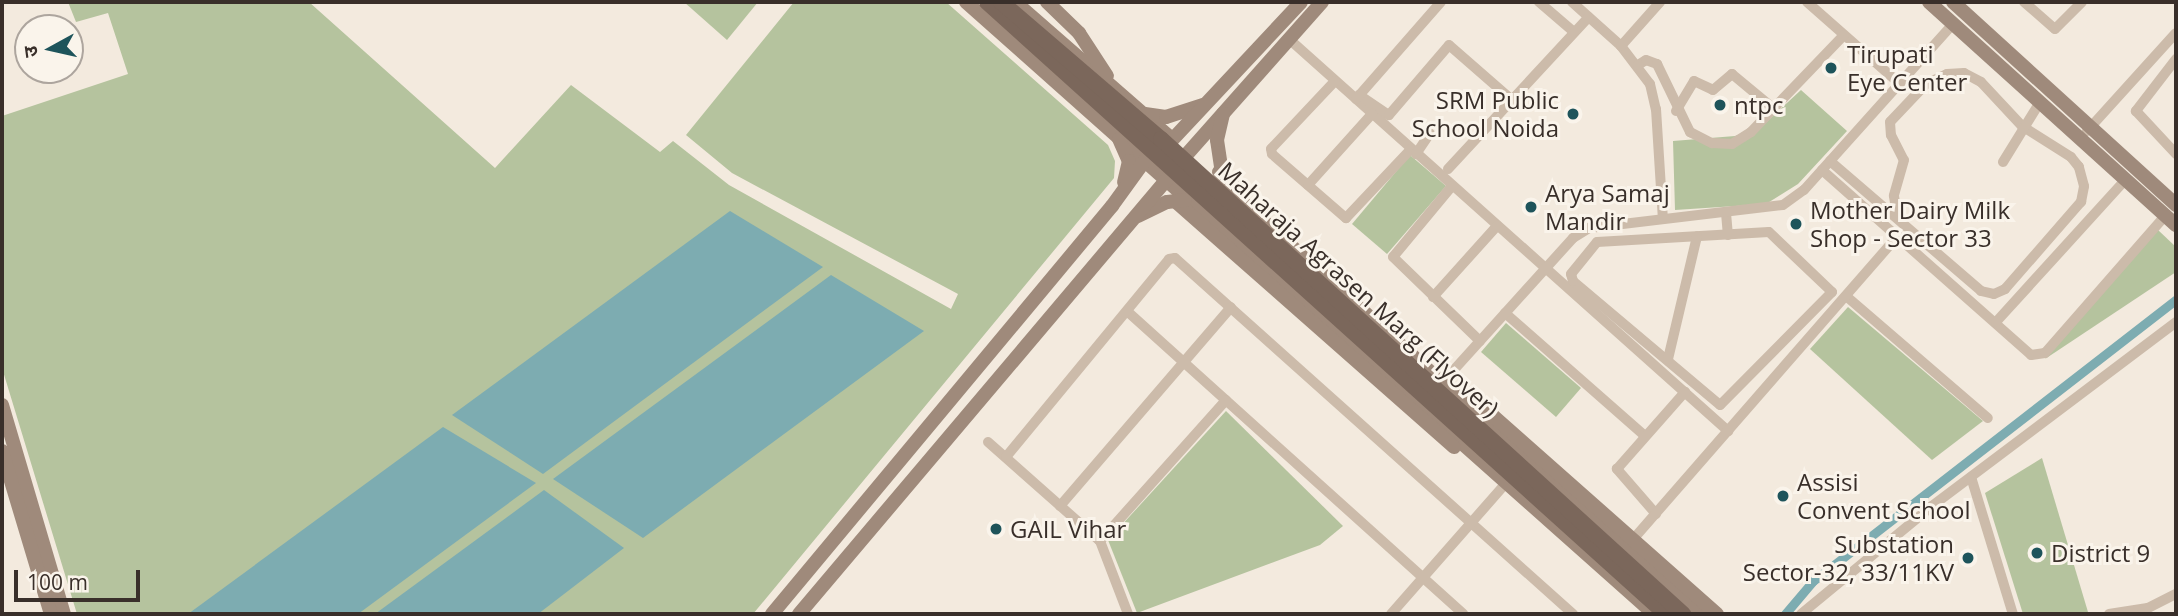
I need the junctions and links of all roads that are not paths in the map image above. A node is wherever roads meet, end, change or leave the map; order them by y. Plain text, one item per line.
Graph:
1 (957, 2) edge
2 (967, 2) edge
3 (987, 2) edge
4 (1001, 2) edge
5 (1015, 2) edge
6 (1046, 2) edge
7 (1301, 2) edge
8 (1322, 2) edge
9 (1441, 2) edge
10 (1539, 2) edge
11 (1572, 2) edge
12 (1660, 2) edge
13 (1807, 2) edge
14 (1929, 2) edge
15 (1953, 2) edge
16 (2024, 2) edge
17 (2082, 2) edge
18 (1589, 17) junction
19 (1954, 24) junction
20 (1574, 32) junction
21 (2176, 33) edge
22 (1844, 35) junction
23 (1289, 39) junction
24 (2167, 43) junction
25 (1621, 46) junction
26 (2176, 59) edge
27 (1638, 65) junction
28 (1335, 80) junction
29 (1900, 85) junction
30 (1116, 90) junction
31 (1357, 97) junction
32 (1512, 100) junction
33 (2040, 102) junction
34 (1209, 103) junction
35 (1774, 109) junction
36 (1676, 111) junction
37 (1223, 113) junction
38 (1144, 114) junction
39 (1372, 114) junction
40 (1099, 117) junction
41 (2022, 126) junction
42 (1115, 131) junction
43 (1430, 133) dead end
44 (2086, 133) junction
45 (1173, 139) junction
46 (1414, 151) junction
47 (1188, 153) junction
48 (2176, 153) edge
49 (1146, 159) junction
50 (1830, 161) junction
51 (2003, 163) dead end
52 (1448, 169) dead end
53 (1822, 170) junction
54 (1219, 172) junction
55 (1168, 178) junction
56 (2126, 179) junction
57 (1308, 185) junction
58 (1452, 186) junction
59 (1226, 188) junction
60 (1117, 200) junction
61 (1175, 201) junction
62 (1205, 210) junction
63 (1726, 213) junction
64 (2173, 215) edge
65 (1897, 217) junction
66 (1663, 219) junction
67 (1130, 220) junction
68 (1497, 226) junction
69 (1728, 234) junction
70 (1697, 236) junction
71 (1898, 236) junction
72 (1545, 269) junction
73 (1846, 296) junction
74 (1346, 297) junction
75 (1433, 297) junction
76 (1231, 307) junction
77 (1128, 312) junction
78 (1505, 313) junction
79 (1328, 320) junction
80 (1996, 322) junction
81 (2176, 322) edge
82 (1480, 341) junction
83 (1668, 359) junction
84 (1185, 364) junction
85 (1445, 380) junction
86 (1685, 393) junction
87 (1226, 401) junction
88 (2, 405) edge
89 (1988, 418) dead end
90 (1728, 431) junction
91 (1645, 436) junction
92 (988, 442) dead end
93 (2, 451) edge
94 (1006, 457) junction
95 (1970, 477) junction
96 (1505, 486) junction
97 (1060, 506) junction
98 (1579, 507) junction
99 (1657, 514) junction
100 (1471, 525) junction
101 (1559, 529) junction
102 (1100, 541) junction
103 (1629, 544) junction
104 (1424, 579) junction
105 (2176, 594) edge
106 (51, 614) edge
107 (64, 614) edge
108 (772, 614) edge
109 (799, 614) edge
110 (1128, 614) edge
111 (1391, 614) edge
112 (1463, 614) edge
113 (1573, 614) edge
114 (1644, 614) edge
115 (1654, 614) edge
116 (1666, 614) edge
117 (1683, 614) edge
118 (1698, 614) edge
119 (1717, 614) edge
120 (1801, 614) edge
121 (2012, 614) edge
122 (2109, 614) edge

1 - 40 street
2 - 40 street
3 - 116 main road, Maharaja Agrasen Marg (Flyover), bridge
4 - 117 main road, Maharaja Agrasen Marg (Flyover), bridge
5 - 30 street
6 - 30 street
7 - 34 street
8 - 23 street
9 - 31 street
10 - 20 street
11 - 18 street
12 - 25 street
13 - 22 street
14 - 19 street
15 - 44 street
16 - 17 street
18 - 20 street
18 - 25 street
19 - 29 street
19 - 33 street
20 - 32 street
21 - 24 street
22 - 29 street
22 - 35 street
23 - 28 street
23 - 37 street
24 - 26 street
24 - 44 street
25 - 27 street
26 - 48 street
27 - 36 street
27 - 66 street
28 - 31 street
28 - 57 street
29 - 50 street
30 - 38 street
31 - 32 street
31 - 39 street
32 - 52 street
33 - 41 street
33 - 44 street
34 - 38 street
34 - 45 street
35 - 36 street
35 - 36 street
37 - 47 street
37 - 54 street
38 - 45 street
39 - 46 street
39 - 57 street
40 - 42 street
41 - 51 street
41 - 65 street
41 - 65 street
42 - 49 street
42 - 60 street
43 - 46 street
44 - 56 street
44 - 64 street
45 - 47 street
46 - 57 street
46 - 58 street
47 - 59 street
49 - 55 street
49 - 60 street
50 - 53 street
50 - 65 street
53 - 63 street
53 - 71 street
54 - 59 street
54 - 85 street
55 - 62 street
55 - 67 street
56 - 64 street
56 - 80 street
58 - 68 street
58 - 75 street
59 - 74 street
60 - 108 street
61 - 62 street
61 - 67 street
61 - 96 street
62 - 79 street
63 - 66 street
63 - 69 street
64 - 80 street
66 - 72 street
67 - 109 street
68 - 72 street
68 - 75 street
69 - 70 street
69 - 83 street
70 - 83 street
70 - 83 street
71 - 73 street
71 - 80 street
72 - 78 street
72 - 86 street
73 - 89 street
73 - 90 street
74 - 79 street
74 - 85 street
75 - 82 street
76 - 77 street
76 - 84 street
76 - 100 street
77 - 84 street
77 - 94 street
78 - 82 street
78 - 91 street
79 - 96 street
81 - 95 street
82 - 85 street
84 - 87 street
84 - 97 street
85 - 98 street
85 - 103 street
86 - 90 street
86 - 91 street
87 - 102 street
87 - 104 street
88 - 107 street
90 - 99 street
91 - 99 street
92 - 94 street
93 - 106 street
94 - 97 street
95 - 120 street
95 - 121 street
96 - 100 street
96 - 101 street
96 - 114 street
97 - 102 street
98 - 101 street
98 - 103 street
99 - 103 street
100 - 104 street
100 - 113 street
101 - 115 street
102 - 110 street
103 - 118 street
103 - 119 street
104 - 111 street
104 - 112 street
105 - 122 street

